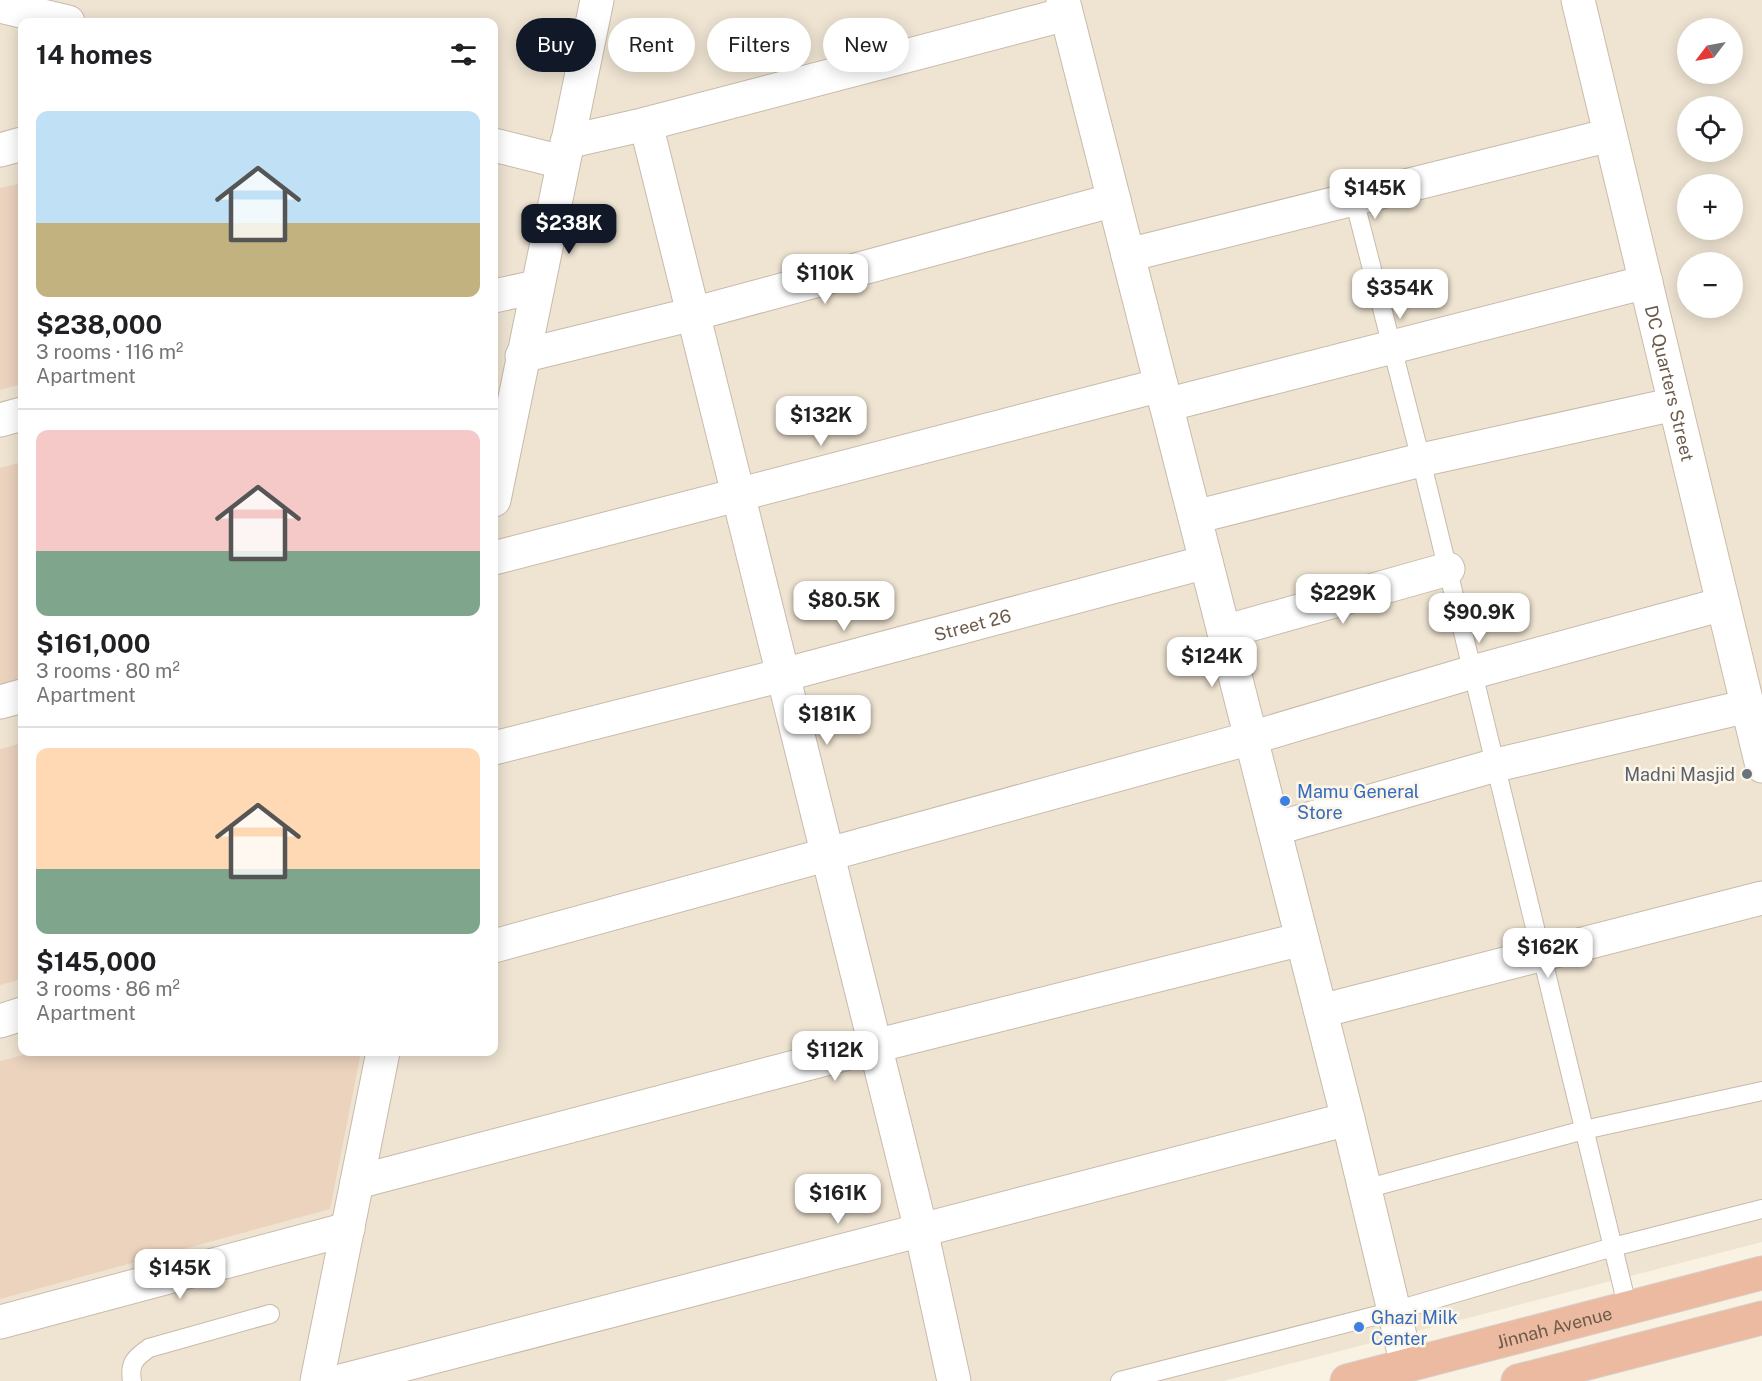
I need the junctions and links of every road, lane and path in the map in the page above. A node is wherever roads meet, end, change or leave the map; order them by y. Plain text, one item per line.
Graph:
1 (597, 0) edge
2 (1578, 0) edge
3 (0, 6) edge
4 (1065, 7) edge
5 (51, 18) edge
6 (646, 124) junction
7 (1610, 135) junction
8 (18, 145) edge
9 (498, 146) edge
10 (0, 150) edge
11 (564, 152) junction
12 (1354, 199) junction
13 (1114, 200) junction
14 (1128, 255) junction
15 (1646, 282) junction
16 (536, 287) junction
17 (498, 295) edge
18 (693, 314) junction
19 (1392, 349) junction
20 (522, 356) junction
21 (1163, 395) junction
22 (1675, 404) junction
23 (18, 415) edge
24 (0, 420) edge
25 (1421, 460) junction
26 (498, 479) edge
27 (738, 495) junction
28 (1195, 517) junction
29 (498, 557) edge
30 (1206, 562) junction
31 (1448, 569) junction
32 (1723, 604) junction
33 (1224, 632) junction
34 (1473, 672) junction
35 (783, 675) junction
36 (18, 697) edge
37 (0, 702) edge
38 (1748, 706) junction
39 (1251, 738) junction
40 (498, 747) edge
41 (1496, 765) junction
42 (1762, 766) edge
43 (1274, 829) junction
44 (827, 855) junction
45 (1762, 898) edge
46 (1302, 939) junction
47 (498, 945) edge
48 (1542, 954) junction
49 (1321, 1011) junction
50 (18, 1015) edge
51 (0, 1021) edge
52 (875, 1046) junction
53 (382, 1056) edge
54 (1762, 1091) edge
55 (1348, 1119) junction
56 (1584, 1130) junction
57 (357, 1182) junction
58 (1365, 1189) junction
59 (1762, 1209) edge
60 (348, 1229) junction
61 (921, 1230) junction
62 (1613, 1247) junction
63 (1762, 1273) edge
64 (1628, 1309) junction
65 (1394, 1311) junction
66 (270, 1314) dead end
67 (1762, 1318) edge
68 (0, 1322) edge
69 (1407, 1365) junction
70 (132, 1381) edge
71 (317, 1381) edge
72 (341, 1381) edge
73 (954, 1381) edge
74 (1120, 1381) edge
75 (1347, 1381) edge
76 (1518, 1381) edge

1 - 11 street
2 - 7 street, DC Quarters Street
3 - 5 street
4 - 6 street
4 - 13 street
6 - 11 street
6 - 18 street
7 - 12 street
7 - 15 street, DC Quarters Street
8 - 10 street
9 - 11 street
11 - 16 street
12 - 14 street
12 - 19 lane
13 - 14 street
13 - 18 street
14 - 21 street
15 - 19 street
15 - 22 street, DC Quarters Street
16 - 17 street
16 - 20 street
18 - 20 street
18 - 27 street
19 - 21 street
19 - 25 lane
20 - 26 street
21 - 27 street
21 - 28 street
22 - 25 street
22 - 32 street, DC Quarters Street
23 - 24 street
25 - 28 street
25 - 31 lane
27 - 29 street
27 - 35 street
28 - 30 street
30 - 33 street
30 - 35 street, Street 26
31 - 33 street
31 - 34 lane
32 - 34 street
32 - 38 street, DC Quarters Street
33 - 39 street
34 - 39 street
34 - 41 lane
35 - 40 street, Street 26
35 - 44 street
36 - 37 street
38 - 41 street
38 - 42 street, DC Quarters Street
39 - 43 street
39 - 44 street
41 - 43 street
41 - 48 lane
43 - 46 street
44 - 47 street
44 - 52 street
45 - 48 street
46 - 49 street
46 - 52 street
48 - 49 street
48 - 56 lane
49 - 55 street
50 - 51 street
52 - 57 street
52 - 61 street
53 - 57 street
54 - 56 lane
55 - 58 street
55 - 61 street
56 - 58 lane
56 - 62 lane
57 - 60 street
58 - 65 street
59 - 62 lane
60 - 68 street
60 - 71 street
61 - 72 street
61 - 73 street
62 - 64 lane
62 - 65 lane
63 - 64 highway, Jinnah Avenue
64 - 69 highway, Jinnah Avenue
65 - 69 street
65 - 74 lane
66 - 70 lane
67 - 76 highway
69 - 75 highway, Jinnah Avenue

